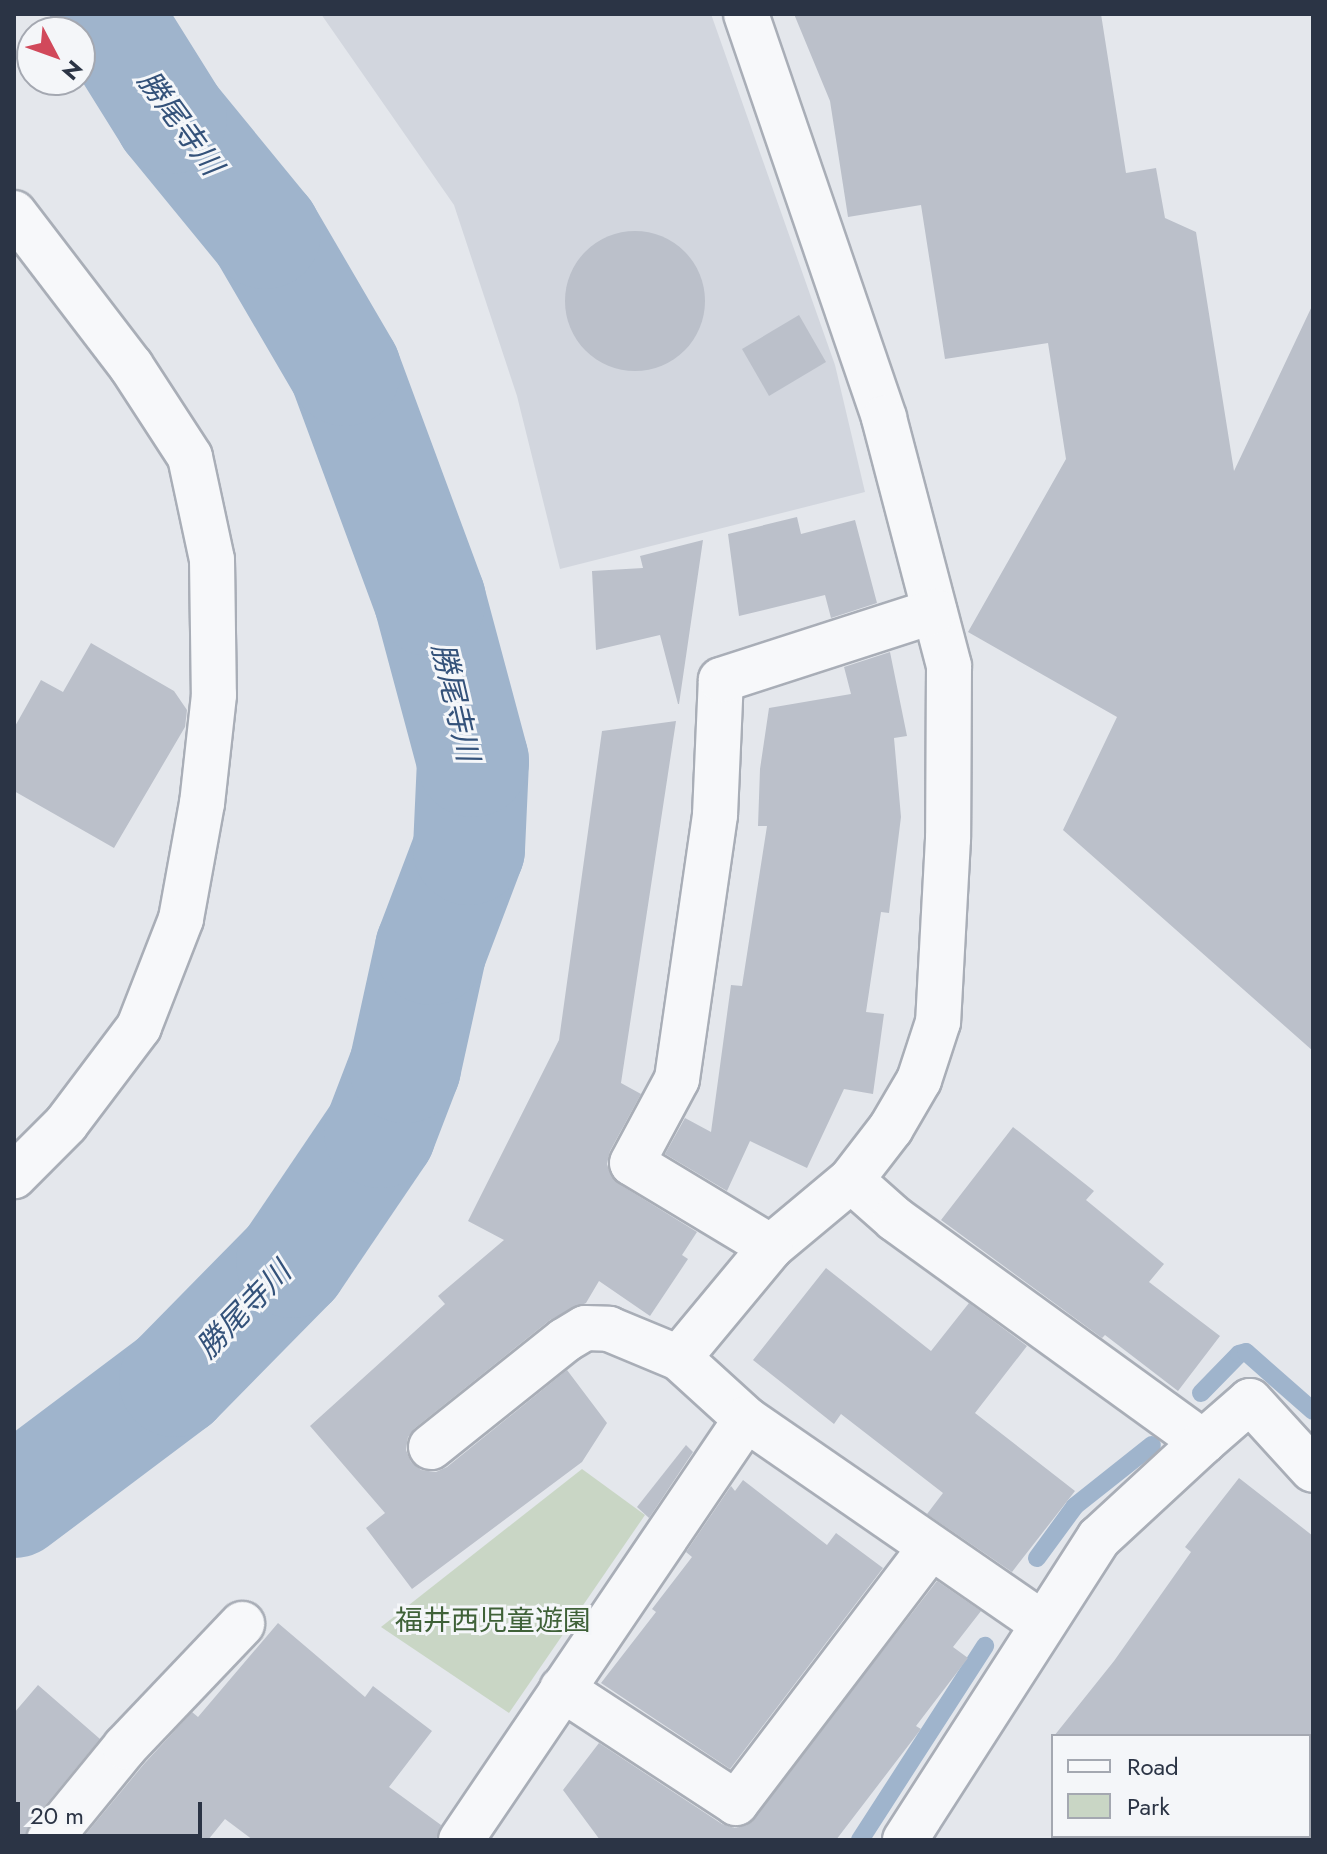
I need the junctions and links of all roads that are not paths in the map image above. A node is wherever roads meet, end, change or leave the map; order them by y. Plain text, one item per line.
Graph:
1 (746, 14) edge
2 (14, 213) edge
3 (934, 611) junction
4 (14, 1176) edge
5 (851, 1180) junction
6 (771, 1247) junction
7 (679, 1358) junction
8 (746, 1419) junction
9 (1203, 1442) junction
10 (431, 1447) dead end
11 (1313, 1470) edge
12 (930, 1548) junction
13 (1042, 1623) junction
14 (242, 1624) dead end
15 (562, 1689) junction
16 (49, 1840) edge
17 (461, 1840) edge
18 (905, 1840) edge

1 - 3 street
2 - 4 street
3 - 5 street
3 - 6 street
5 - 6 street
5 - 9 street
6 - 7 street
7 - 8 street
7 - 10 street
8 - 12 street
8 - 15 street
9 - 11 street
9 - 13 street
12 - 13 street
12 - 15 street
13 - 18 street
14 - 16 street
15 - 17 street

